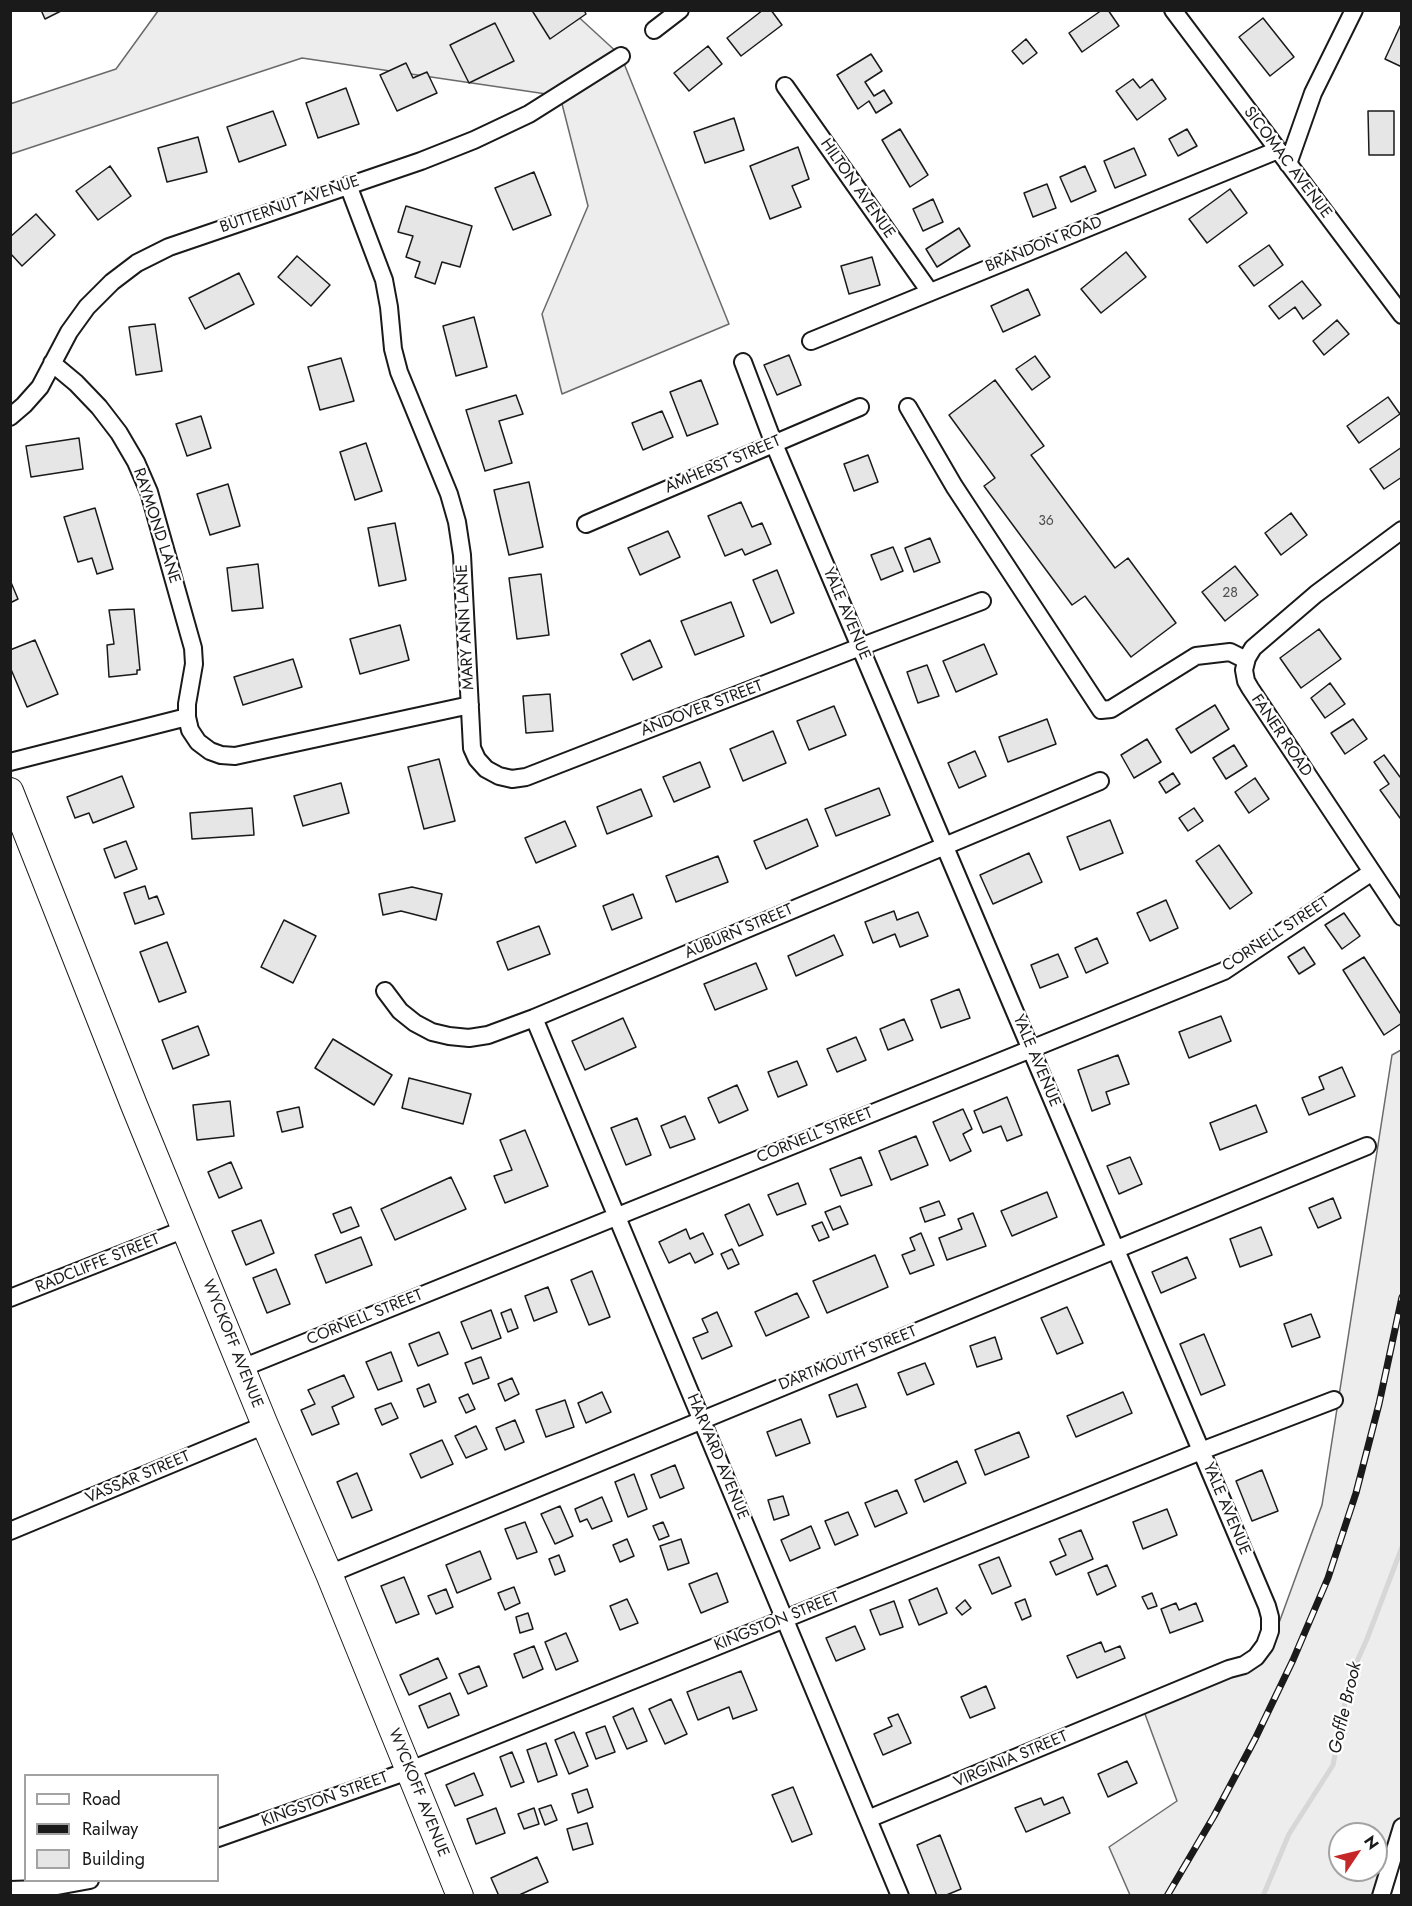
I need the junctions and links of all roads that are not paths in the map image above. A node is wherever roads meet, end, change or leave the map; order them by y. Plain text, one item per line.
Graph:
1 (680, 10) edge
2 (1173, 10) edge
3 (1354, 10) edge
4 (654, 30) dead end
5 (621, 56) dead end
6 (785, 86) dead end
7 (1278, 150) junction
8 (1288, 164) junction
9 (348, 185) junction
10 (930, 292) junction
11 (1401, 315) edge
12 (812, 341) dead end
13 (743, 362) dead end
14 (52, 363) junction
15 (860, 407) dead end
16 (908, 407) dead end
17 (10, 417) edge
18 (774, 444) junction
19 (586, 524) dead end
20 (1401, 530) edge
21 (982, 601) dead end
22 (860, 647) junction
23 (1246, 660) junction
24 (470, 705) junction
25 (187, 717) junction
26 (10, 762) edge
27 (1100, 781) dead end
28 (10, 791) edge
29 (944, 846) junction
30 (1372, 872) junction
31 (1401, 917) edge
32 (385, 991) dead end
33 (534, 1018) junction
34 (1030, 1049) junction
35 (1367, 1146) dead end
36 (617, 1216) junction
37 (185, 1229) junction
38 (1115, 1249) junction
39 (10, 1298) edge
40 (242, 1368) junction
41 (1334, 1400) dead end
42 (702, 1419) junction
43 (265, 1425) junction
44 (1201, 1451) junction
45 (10, 1531) edge
46 (329, 1574) junction
47 (785, 1619) junction
48 (1154, 1700) joint
49 (408, 1771) junction
50 (868, 1819) junction
51 (1401, 1827) edge
52 (219, 1838) edge
53 (1395, 1873) edge
54 (86, 1882) edge
55 (10, 1890) edge
56 (42, 1892) edge
57 (460, 1896) edge
58 (900, 1896) edge
59 (1382, 1896) edge

1 - 4 street
2 - 7 street, SICOMAC AVENUE
3 - 8 street
5 - 9 street, BUTTERNUT AVENUE
6 - 10 street, HILTON AVENUE
7 - 8 street, SICOMAC AVENUE
7 - 10 street, BRANDON ROAD
8 - 11 street, SICOMAC AVENUE
9 - 14 street, BUTTERNUT AVENUE
9 - 24 street, MARY ANN LANE
10 - 12 street, BRANDON ROAD
13 - 18 street, YALE AVENUE
14 - 17 street, BUTTERNUT AVENUE
14 - 25 street, RAYMOND LANE
15 - 18 street, AMHERST STREET
16 - 23 street
18 - 19 street, AMHERST STREET
18 - 22 street, YALE AVENUE
20 - 23 street
21 - 22 street, ANDOVER STREET
22 - 24 street, ANDOVER STREET
22 - 29 street, YALE AVENUE
23 - 30 street, FANER ROAD
24 - 25 street, MARY ANN LANE
25 - 26 street
27 - 29 street, AUBURN STREET
28 - 37 main road, WYCKOFF AVENUE
29 - 33 street, AUBURN STREET
29 - 34 street, YALE AVENUE
30 - 31 street, FANER ROAD
30 - 34 street, CORNELL STREET
32 - 33 street, AUBURN STREET
33 - 36 street, HARVARD AVENUE
34 - 36 street, CORNELL STREET
34 - 38 street, YALE AVENUE
35 - 38 street, DARTMOUTH STREET
36 - 40 street, CORNELL STREET
36 - 42 street, HARVARD AVENUE
37 - 39 street, RADCLIFFE STREET
37 - 40 main road, WYCKOFF AVENUE
38 - 42 street, DARTMOUTH STREET
38 - 44 street, YALE AVENUE
40 - 43 main road, WYCKOFF AVENUE
41 - 44 street, KINGSTON STREET
42 - 46 street, DARTMOUTH STREET
42 - 47 street, HARVARD AVENUE
43 - 45 street, VASSAR STREET
43 - 46 main road, WYCKOFF AVENUE
44 - 47 street, KINGSTON STREET
44 - 48 street, YALE AVENUE
46 - 49 main road, WYCKOFF AVENUE
47 - 49 street, KINGSTON STREET
47 - 50 street, HARVARD AVENUE
48 - 50 street, VIRGINIA STREET
49 - 52 street, KINGSTON STREET
49 - 57 main road, WYCKOFF AVENUE
50 - 58 street, HARVARD AVENUE
51 - 53 street
53 - 59 street
54 - 56 street
55 - 56 street

